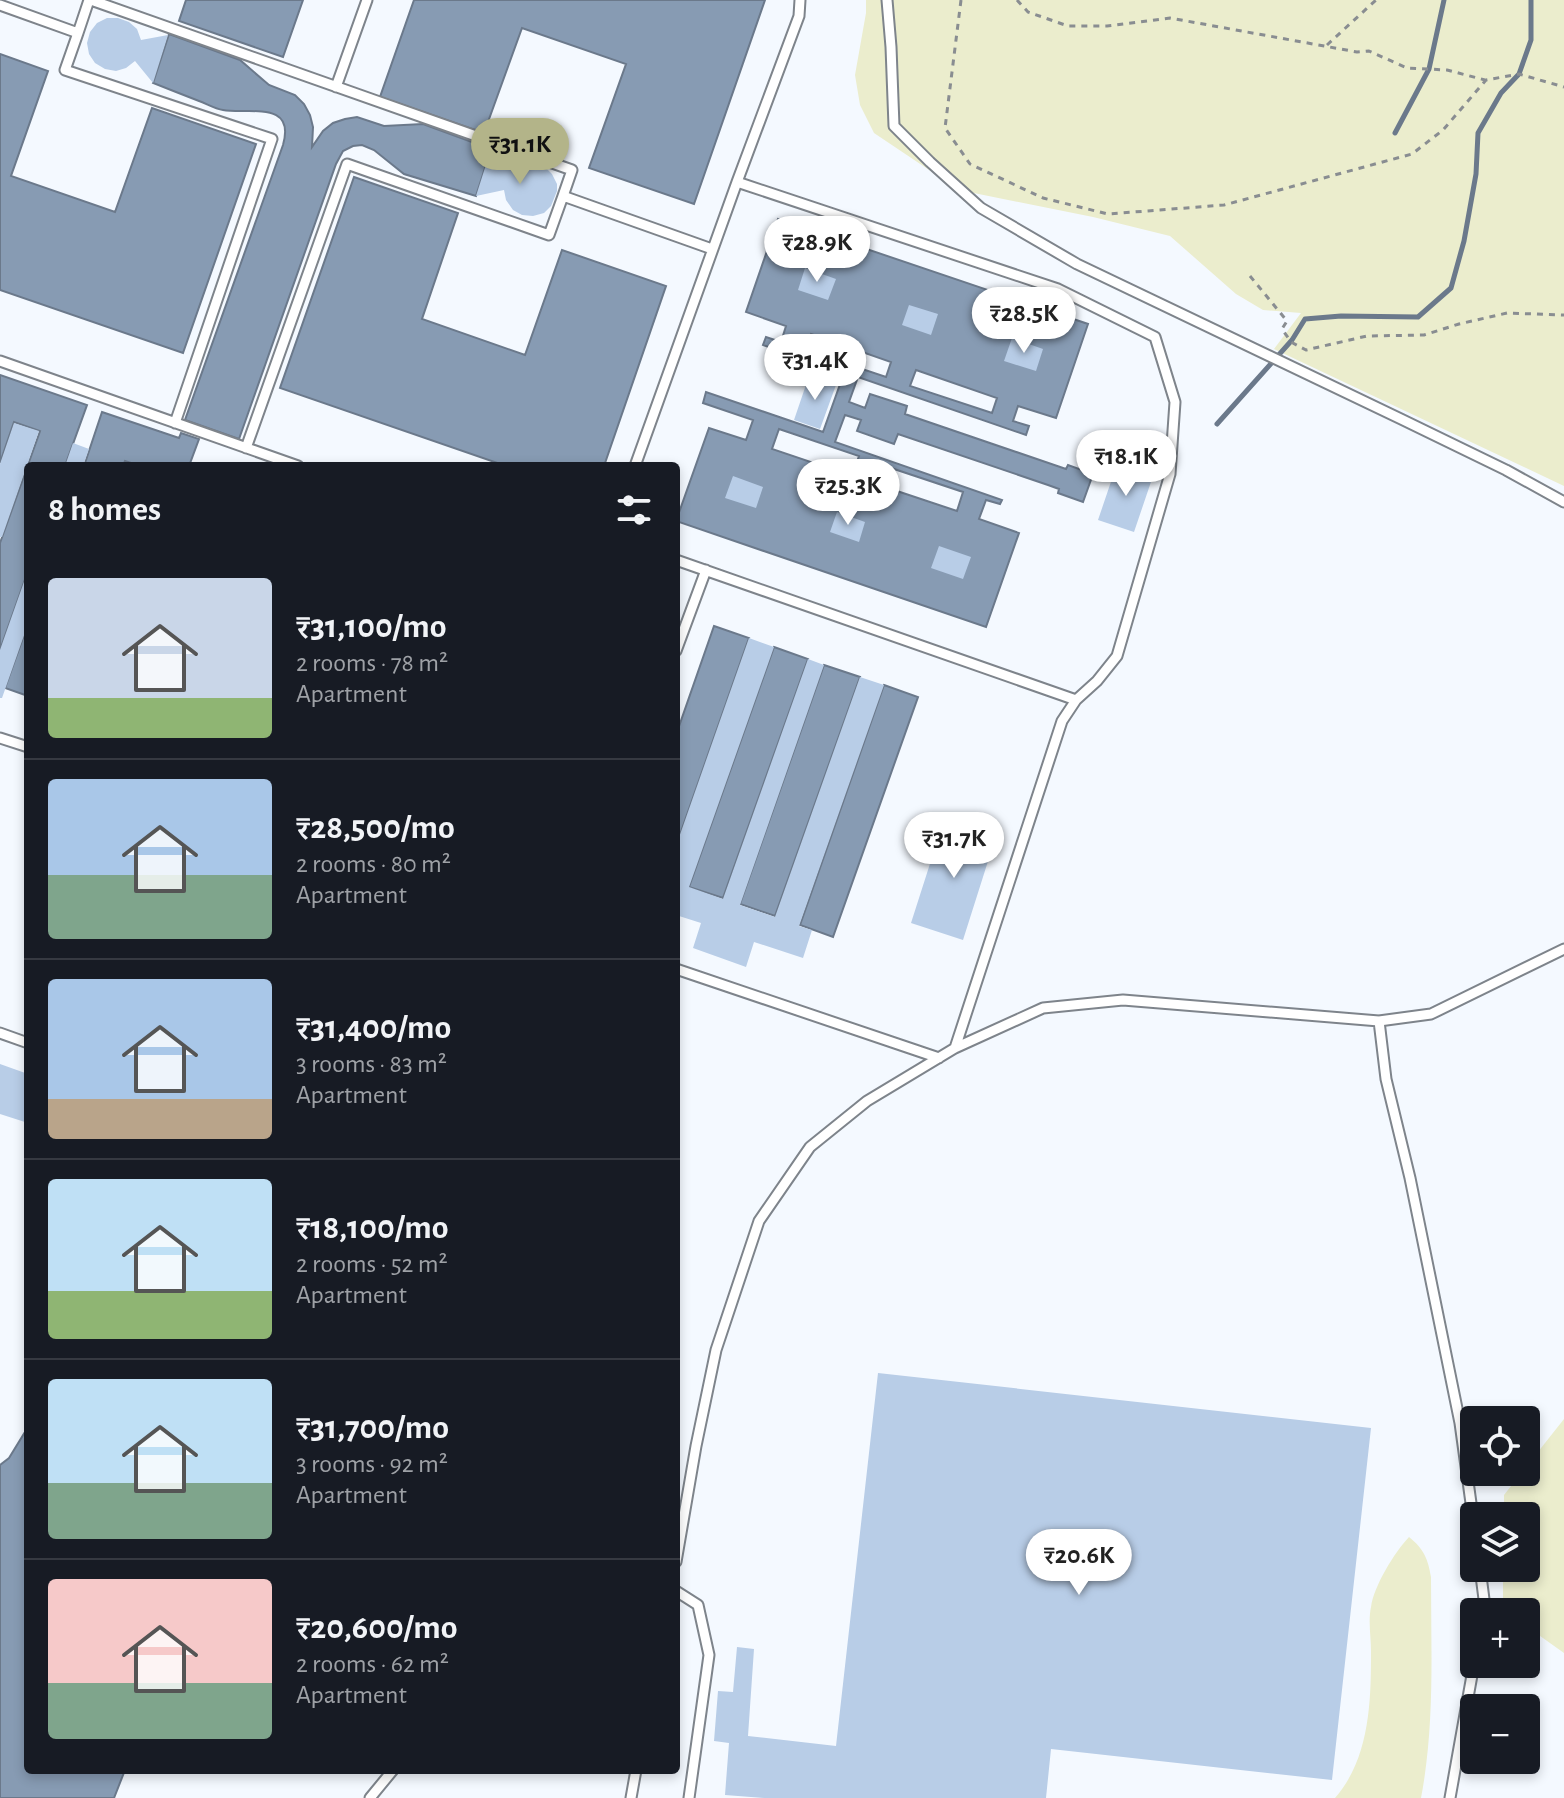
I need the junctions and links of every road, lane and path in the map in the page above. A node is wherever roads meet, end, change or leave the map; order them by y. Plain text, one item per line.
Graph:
1 (90, 0) edge
2 (367, 0) edge
3 (800, 0) edge
4 (887, 0) edge
5 (961, 0) edge
6 (1017, 0) edge
7 (1376, 0) edge
8 (0, 5) edge
9 (78, 33) junction
10 (1327, 45) junction
11 (1486, 80) junction
12 (336, 87) junction
13 (1564, 87) edge
14 (737, 182) junction
15 (563, 196) junction
16 (712, 249) junction
17 (1250, 276) dead end
18 (1564, 315) edge
19 (0, 361) edge
20 (175, 423) junction
21 (246, 448) junction
22 (286, 462) edge
23 (636, 462) edge
24 (1564, 502) edge
25 (680, 561) edge
26 (706, 570) junction
27 (680, 640) edge
28 (1076, 700) junction
29 (0, 738) edge
30 (24, 746) edge
31 (1564, 949) edge
32 (680, 970) edge
33 (1379, 1021) junction
34 (0, 1033) edge
35 (24, 1042) edge
36 (955, 1048) junction
37 (939, 1058) junction
38 (1471, 1502) edge
39 (680, 1539) edge
40 (680, 1594) edge
41 (1471, 1678) edge
42 (390, 1774) edge
43 (635, 1774) edge
44 (370, 1798) edge
45 (631, 1798) edge
46 (689, 1798) edge
47 (1450, 1798) edge

1 - 9 lane
1 - 12 lane
2 - 12 lane
3 - 14 lane
4 - 24 lane
5 - 11 path
6 - 10 path
7 - 10 path
8 - 9 lane
9 - 20 lane
10 - 11 path
11 - 13 path
12 - 15 lane
14 - 16 lane
14 - 28 lane
15 - 16 lane
15 - 21 lane
16 - 23 lane
17 - 18 path
19 - 20 lane
20 - 21 lane
21 - 22 lane
25 - 26 lane
26 - 27 lane
26 - 28 lane
28 - 36 lane
29 - 30 lane
31 - 33 lane
32 - 37 lane
33 - 36 lane
33 - 38 lane
34 - 35 lane
36 - 37 lane
37 - 39 lane
40 - 46 lane
41 - 47 lane
42 - 44 lane
43 - 45 lane

